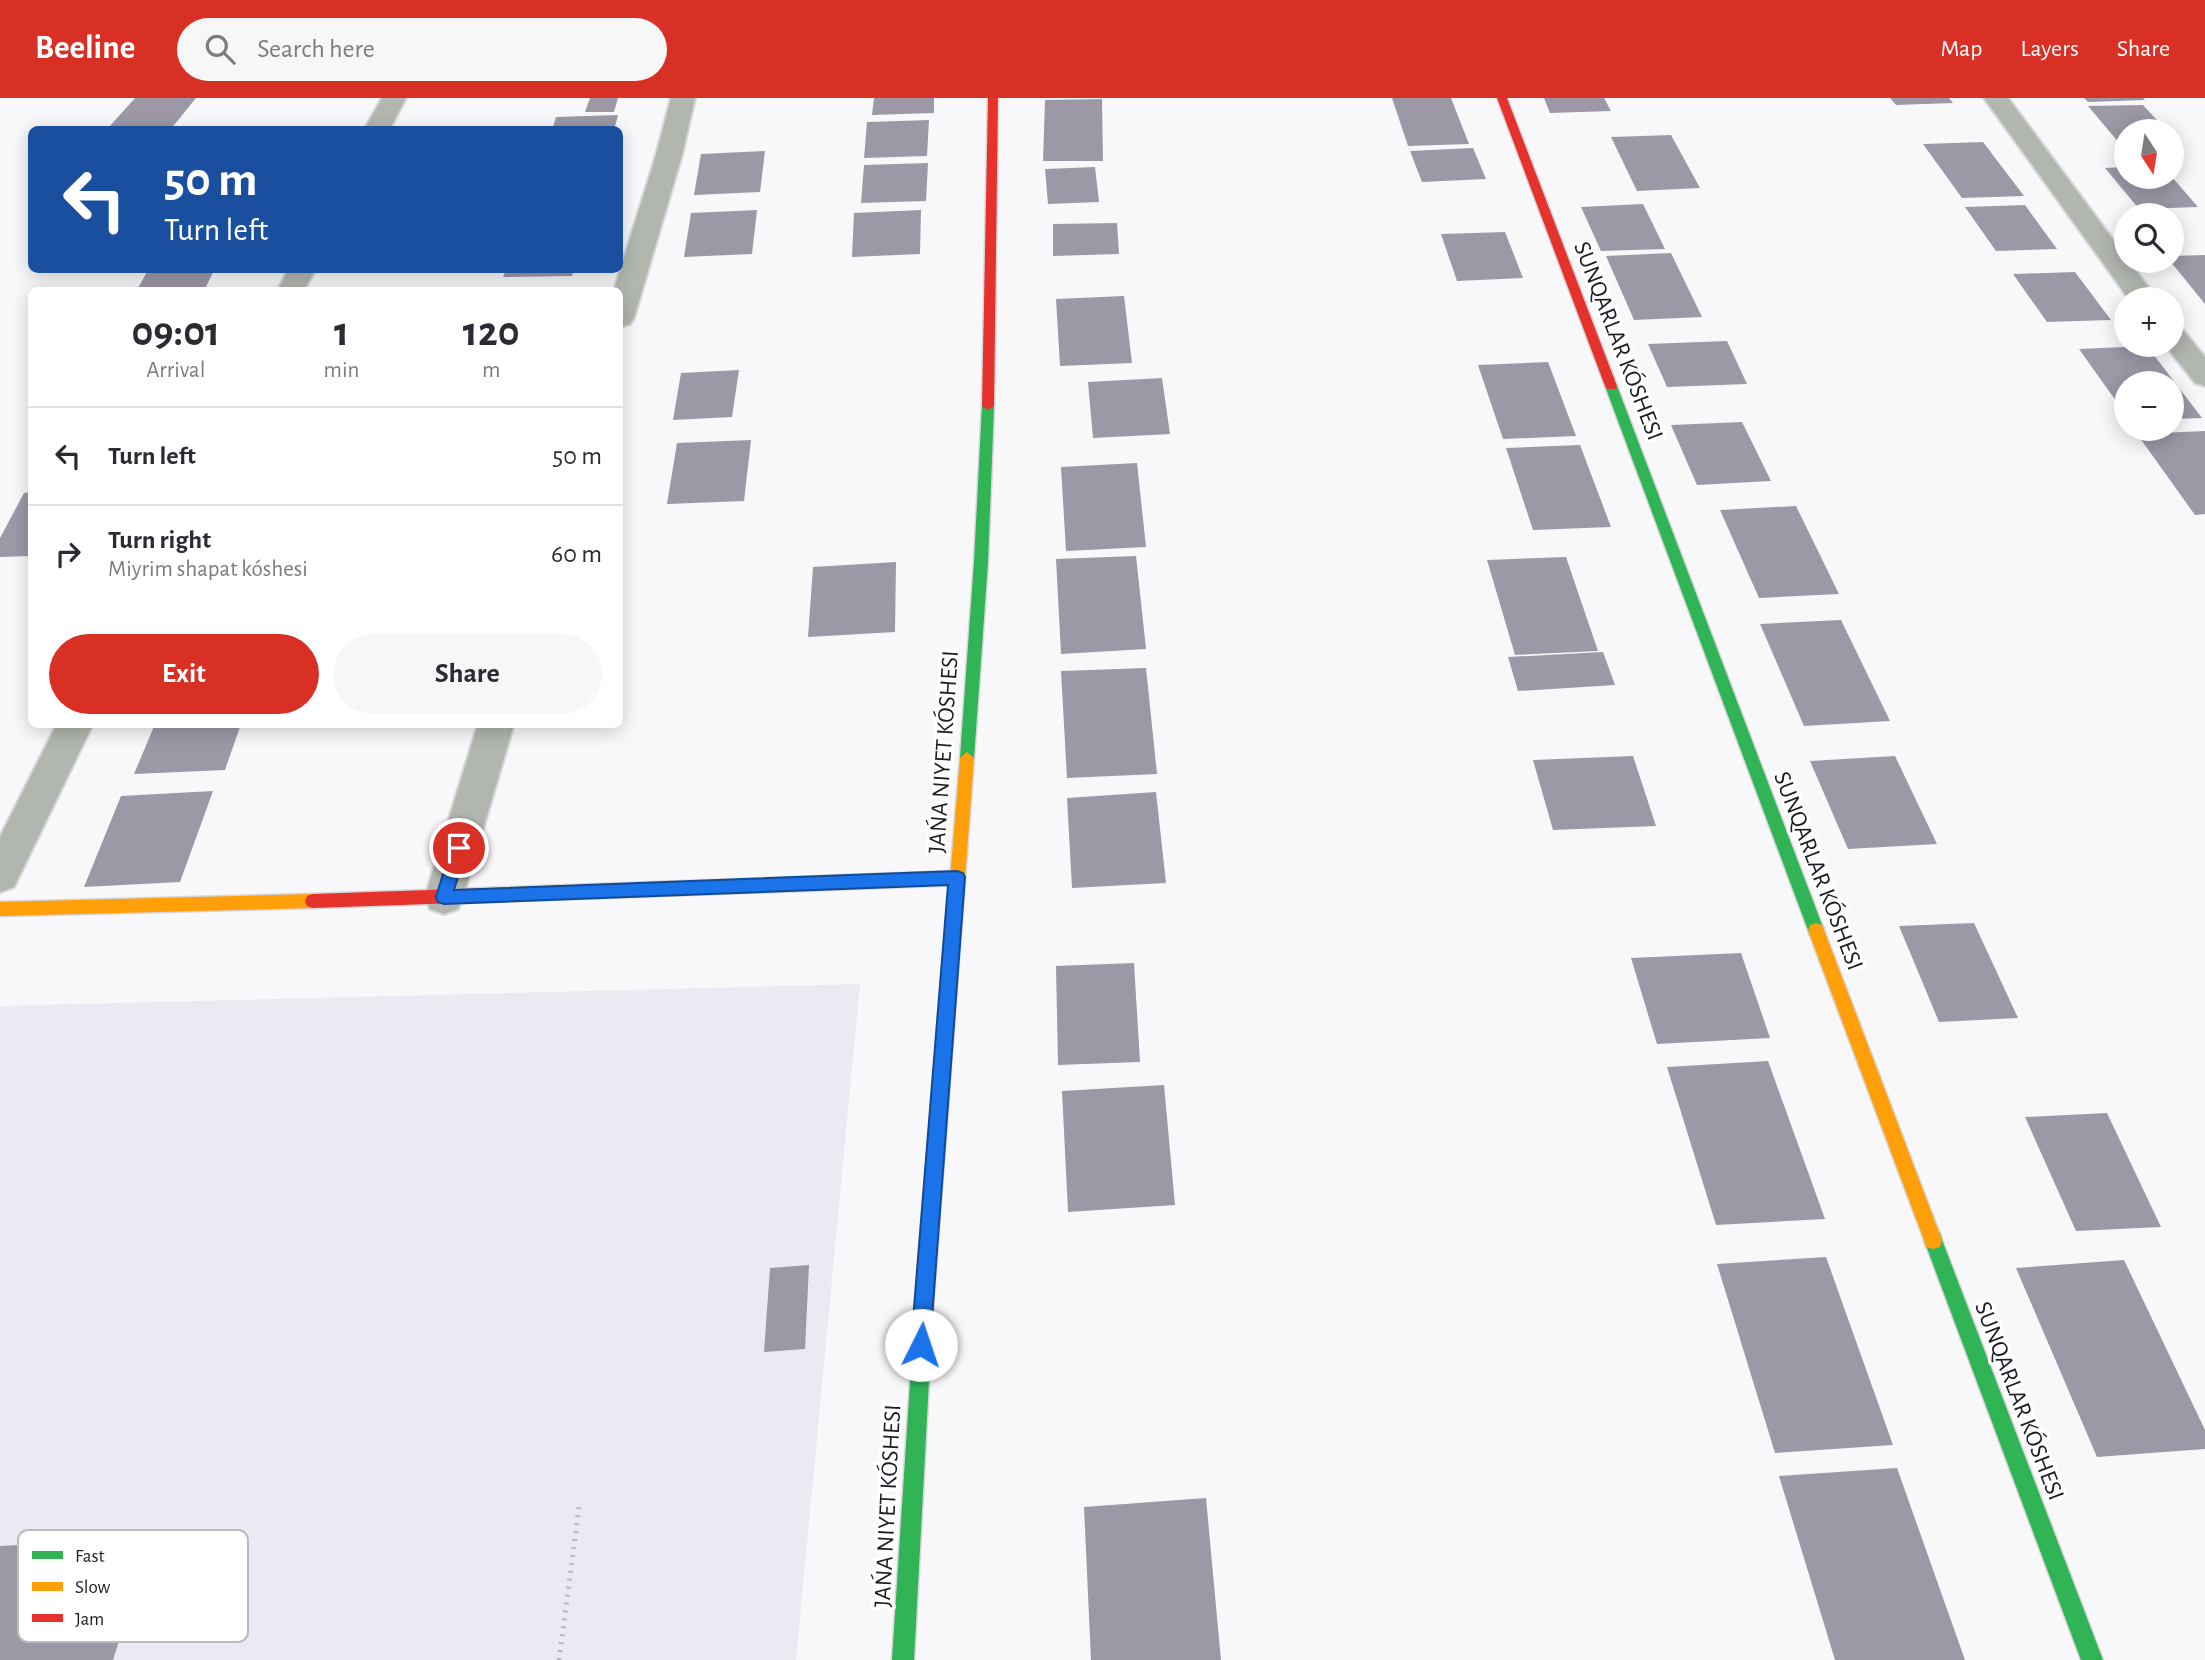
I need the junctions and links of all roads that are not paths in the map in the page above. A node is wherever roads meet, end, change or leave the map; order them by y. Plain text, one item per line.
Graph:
1 (394, 98) edge
2 (683, 98) edge
3 (993, 98) edge
4 (1502, 98) edge
5 (1996, 98) edge
6 (378, 126) edge
7 (2134, 287) edge
8 (623, 308) edge
9 (2184, 350) edge
10 (2205, 376) edge
11 (73, 728) edge
12 (495, 728) edge
13 (0, 875) edge
14 (957, 877) junction
15 (444, 897) junction
16 (0, 909) edge
17 (903, 1660) edge
18 (2092, 1660) edge

1 - 6 street
2 - 8 street
3 - 14 street, JAŃA NIYET KÓSHESI
4 - 18 street, SUNQARLAR KÓSHESI
5 - 7 street
9 - 10 street
11 - 13 street
12 - 15 street
14 - 15 street
14 - 17 street, JAŃA NIYET KÓSHESI
15 - 16 street

